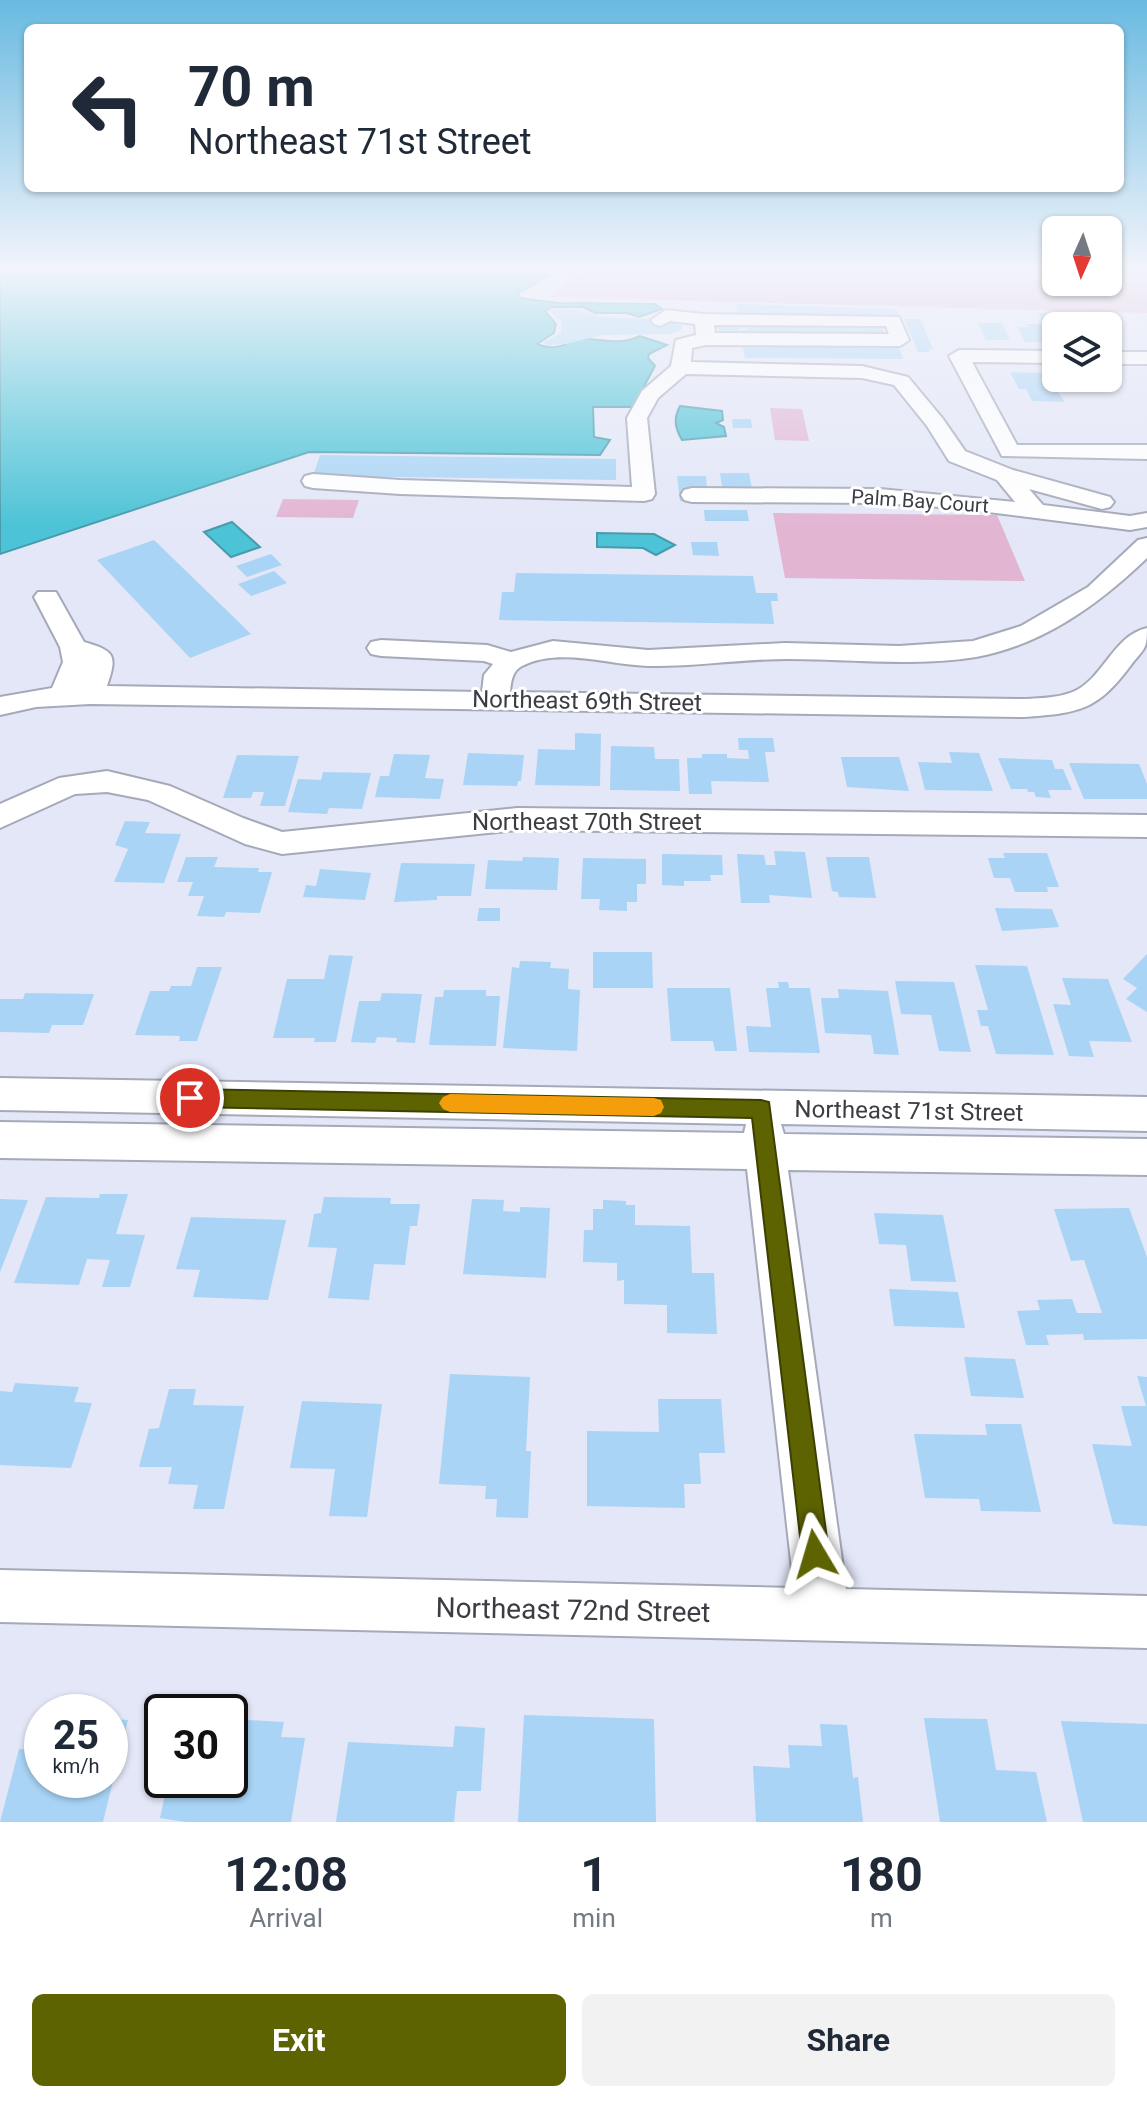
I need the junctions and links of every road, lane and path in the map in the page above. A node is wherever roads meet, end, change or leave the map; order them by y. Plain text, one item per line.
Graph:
1 (682, 356) edge
2 (959, 356) edge
3 (962, 356) edge
4 (1042, 357) edge
5 (1122, 358) edge
6 (1147, 358) edge
7 (681, 368) junction
8 (821, 371) junction
9 (802, 385) dead end
10 (1147, 452) edge
11 (1005, 475) junction
12 (313, 481) dead end
13 (644, 494) junction
14 (1035, 510) junction
15 (1147, 519) edge
16 (1147, 545) edge
17 (47, 597) dead end
18 (1147, 636) edge
19 (381, 648) dead end
20 (510, 661) junction
21 (76, 696) junction
22 (495, 699) junction
23 (0, 706) edge
24 (0, 817) edge
25 (1147, 826) edge
26 (0, 1094) edge
27 (1147, 1114) edge
28 (763, 1130) junction
29 (0, 1140) edge
30 (1147, 1157) edge
31 (0, 1596) edge
32 (823, 1616) junction
33 (1147, 1622) edge

1 - 7 street
2 - 10 street
3 - 4 street
5 - 6 street
7 - 8 street, Palm Bay Court
7 - 13 street
8 - 9 street
8 - 11 street, Palm Bay Court
11 - 14 street
11 - 15 street, Palm Bay Court
12 - 13 street, Palm Bay Court
13 - 14 street, Palm Bay Court
14 - 15 street, Palm Bay Court
16 - 20 street
17 - 21 street
18 - 22 street, Northeast 69th Street
19 - 20 street
20 - 22 street
21 - 22 street, Northeast 69th Street
21 - 23 street, Northeast 69th Street
24 - 25 street, Northeast 70th Street
26 - 28 street, Northeast 71st Street
27 - 28 street, Northeast 71st Street
28 - 29 street, Northeast 71st Street
28 - 30 street, Northeast 71st Street
28 - 32 street
31 - 32 street, Northeast 72nd Street
32 - 33 street, Northeast 72nd Street

